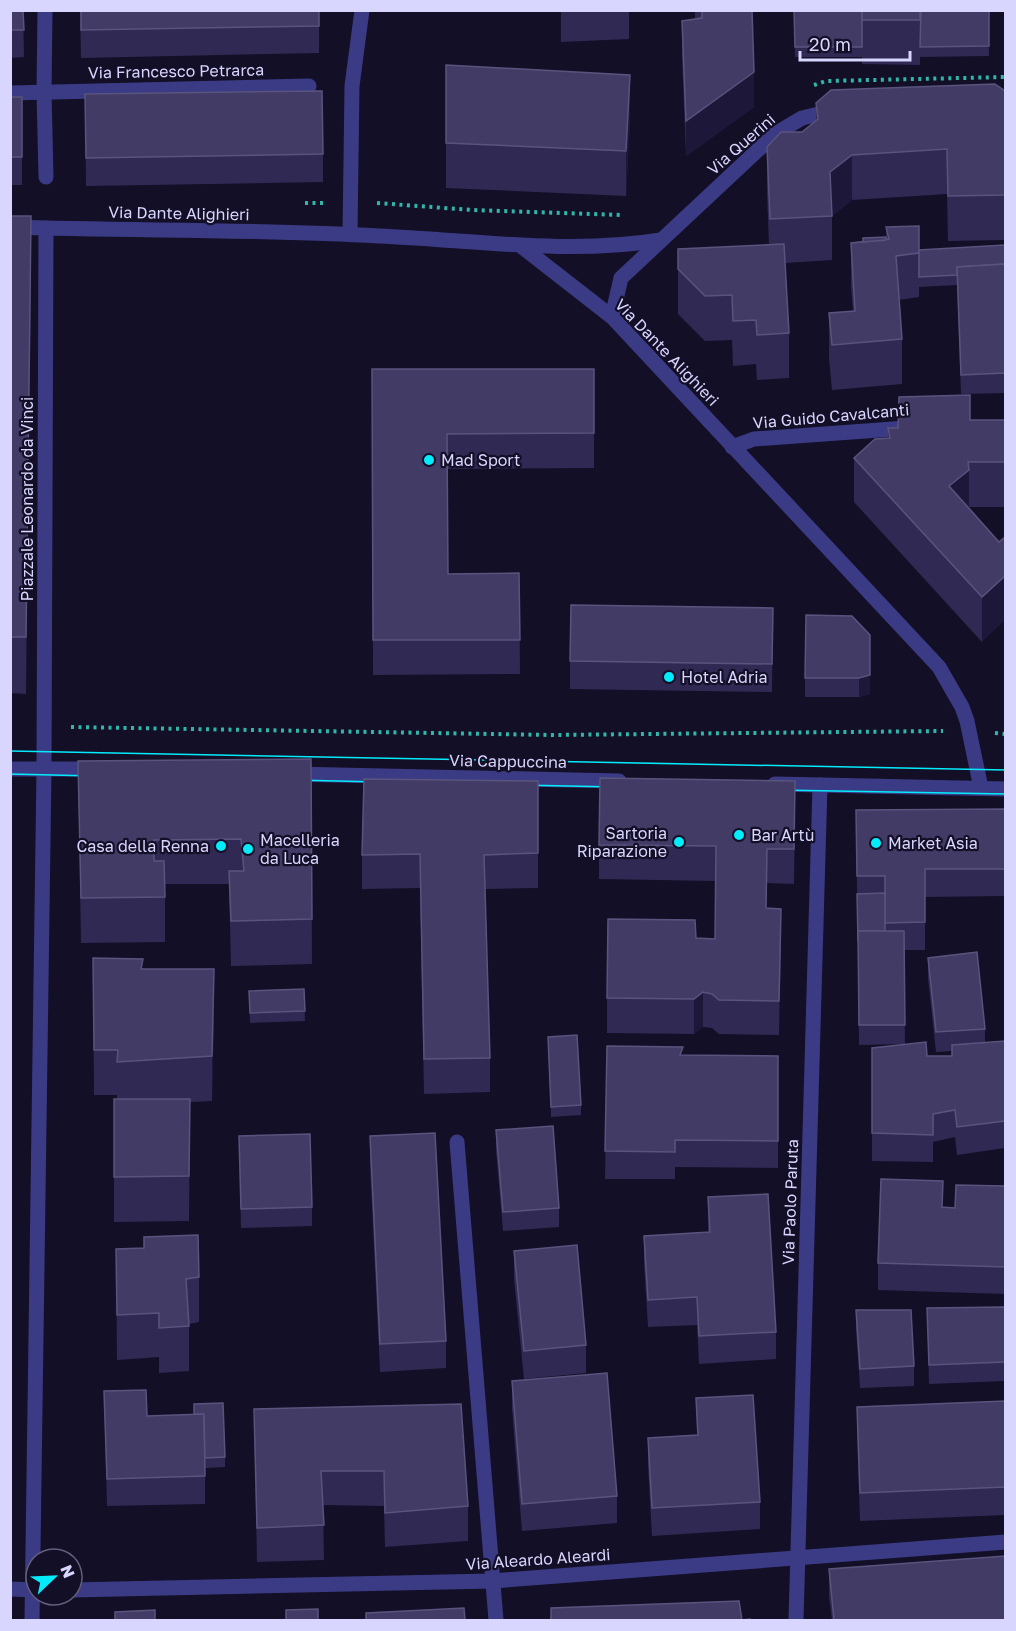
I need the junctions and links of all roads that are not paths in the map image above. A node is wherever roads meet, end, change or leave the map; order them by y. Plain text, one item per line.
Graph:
1 (45, 10) edge
2 (362, 10) edge
3 (309, 86) dead end
4 (44, 92) junction
5 (10, 93) edge
6 (855, 110) edge
7 (46, 177) dead end
8 (10, 227) edge
9 (46, 228) junction
10 (350, 234) junction
11 (661, 240) junction
12 (521, 246) junction
13 (612, 317) junction
14 (925, 427) edge
15 (732, 447) junction
16 (10, 770) edge
17 (44, 770) junction
18 (114, 770) edge
19 (282, 773) edge
20 (628, 781) edge
21 (760, 784) edge
22 (819, 785) junction
23 (981, 788) junction
24 (1005, 789) edge
25 (457, 1142) dead end
26 (1005, 1542) edge
27 (35, 1547) edge
28 (798, 1558) junction
29 (492, 1581) junction
30 (84, 1590) edge
31 (496, 1620) edge
32 (796, 1620) edge

1 - 4 street
2 - 10 street
3 - 4 street, Via Francesco Petrarca
4 - 5 street, Via Francesco Petrarca
4 - 7 street
6 - 11 street, Via Querini
8 - 9 street, Via Dante Alighieri
9 - 10 street, Via Dante Alighieri
9 - 17 street, Piazzale Leonardo da Vinci
10 - 12 street, Via Dante Alighieri
11 - 12 street
11 - 13 street, Via Querini
12 - 13 street, Via Dante Alighieri
13 - 15 street, Via Dante Alighieri
14 - 15 street, Via Guido Cavalcanti
15 - 23 street, Via Dante Alighieri
16 - 17 street
17 - 18 street
17 - 27 street, Piazzale Leonardo da Vinci
19 - 20 street, Via Cappuccina
21 - 22 street
22 - 23 street
22 - 28 street, Via Paolo Paruta
23 - 24 street
25 - 29 street
26 - 28 street, Via Aleardo Aleardi
28 - 29 street, Via Aleardo Aleardi
28 - 32 street, Via Paolo Paruta
29 - 30 street, Via Aleardo Aleardi
29 - 31 street

